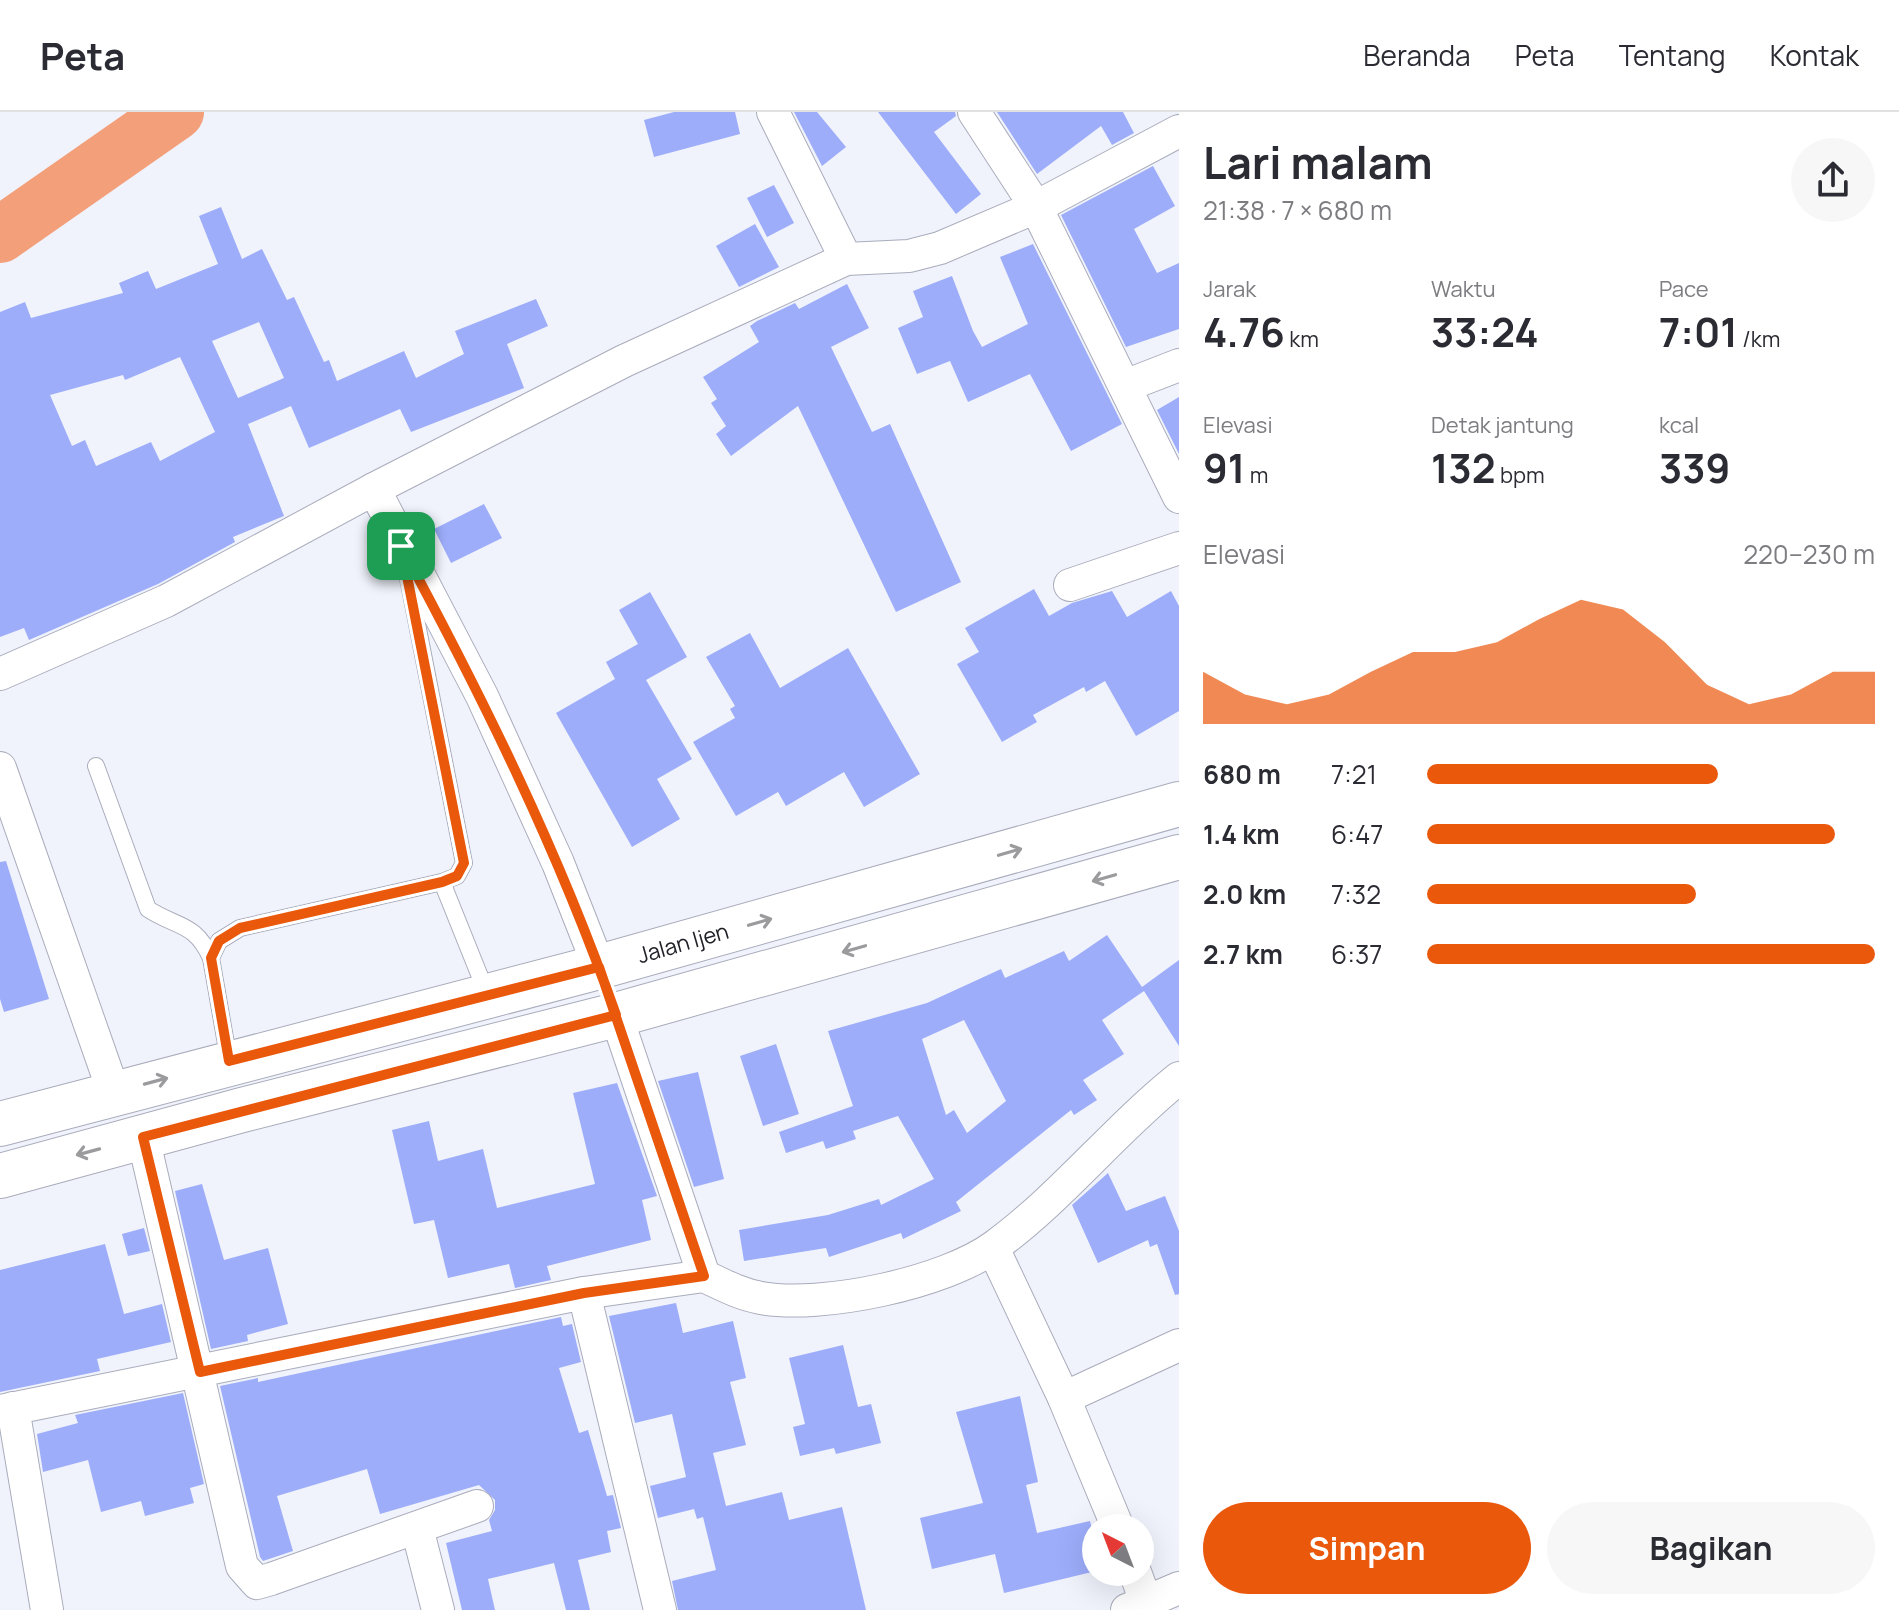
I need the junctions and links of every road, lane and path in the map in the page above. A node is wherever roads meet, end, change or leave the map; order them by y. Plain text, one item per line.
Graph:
1 (773, 112) edge
2 (974, 112) edge
3 (1179, 131) edge
4 (1036, 207) junction
5 (846, 259) junction
6 (1179, 365) edge
7 (1125, 386) junction
8 (374, 489) junction
9 (1179, 497) edge
10 (401, 546) junction
11 (1179, 548) edge
12 (1070, 585) dead end
13 (0, 674) edge
14 (96, 766) dead end
15 (0, 768) edge
16 (1179, 804) edge
17 (1179, 857) edge
18 (442, 882) junction
19 (211, 958) junction
20 (599, 967) junction
21 (488, 995) junction
22 (616, 1015) junction
23 (229, 1061) junction
24 (1179, 1078) edge
25 (114, 1093) junction
26 (0, 1124) edge
27 (143, 1137) junction
28 (0, 1176) edge
29 (993, 1248) junction
30 (704, 1276) junction
31 (584, 1293) junction
32 (1179, 1345) edge
33 (200, 1372) junction
34 (1064, 1398) junction
35 (6, 1410) edge
36 (477, 1506) dead end
37 (1112, 1514) edge
38 (417, 1528) junction
39 (1135, 1586) edge
40 (1179, 1588) edge
41 (1136, 1606) edge
42 (47, 1610) edge
43 (438, 1610) edge
44 (660, 1610) edge

1 - 5 street
2 - 4 street
3 - 4 street
4 - 5 street
4 - 7 street
5 - 8 street
6 - 7 street
7 - 9 street
8 - 10 street
8 - 13 street
10 - 18 lane
10 - 20 street
11 - 12 street
14 - 19 lane
15 - 25 street
20 -> 16 street, Jalan Ijen
17 -> 22 street
18 - 19 lane
18 - 21 lane
19 - 23 lane
20 - 21 street, Jalan Ijen
20 - 22 street
21 - 23 street, Jalan Ijen
22 - 27 street
22 - 30 street
25 -> 23 street, Jalan Ijen
24 - 29 street
25 - 26 street, Jalan Ijen
27 -> 28 street
27 - 33 street
29 - 30 street
29 - 34 street
30 - 31 street
31 - 33 street
31 - 44 street
32 - 34 street
33 - 35 street
33 - 38 street
34 - 37 street
35 - 42 street
36 - 38 street
38 - 43 street
39 - 41 street
40 - 41 street

